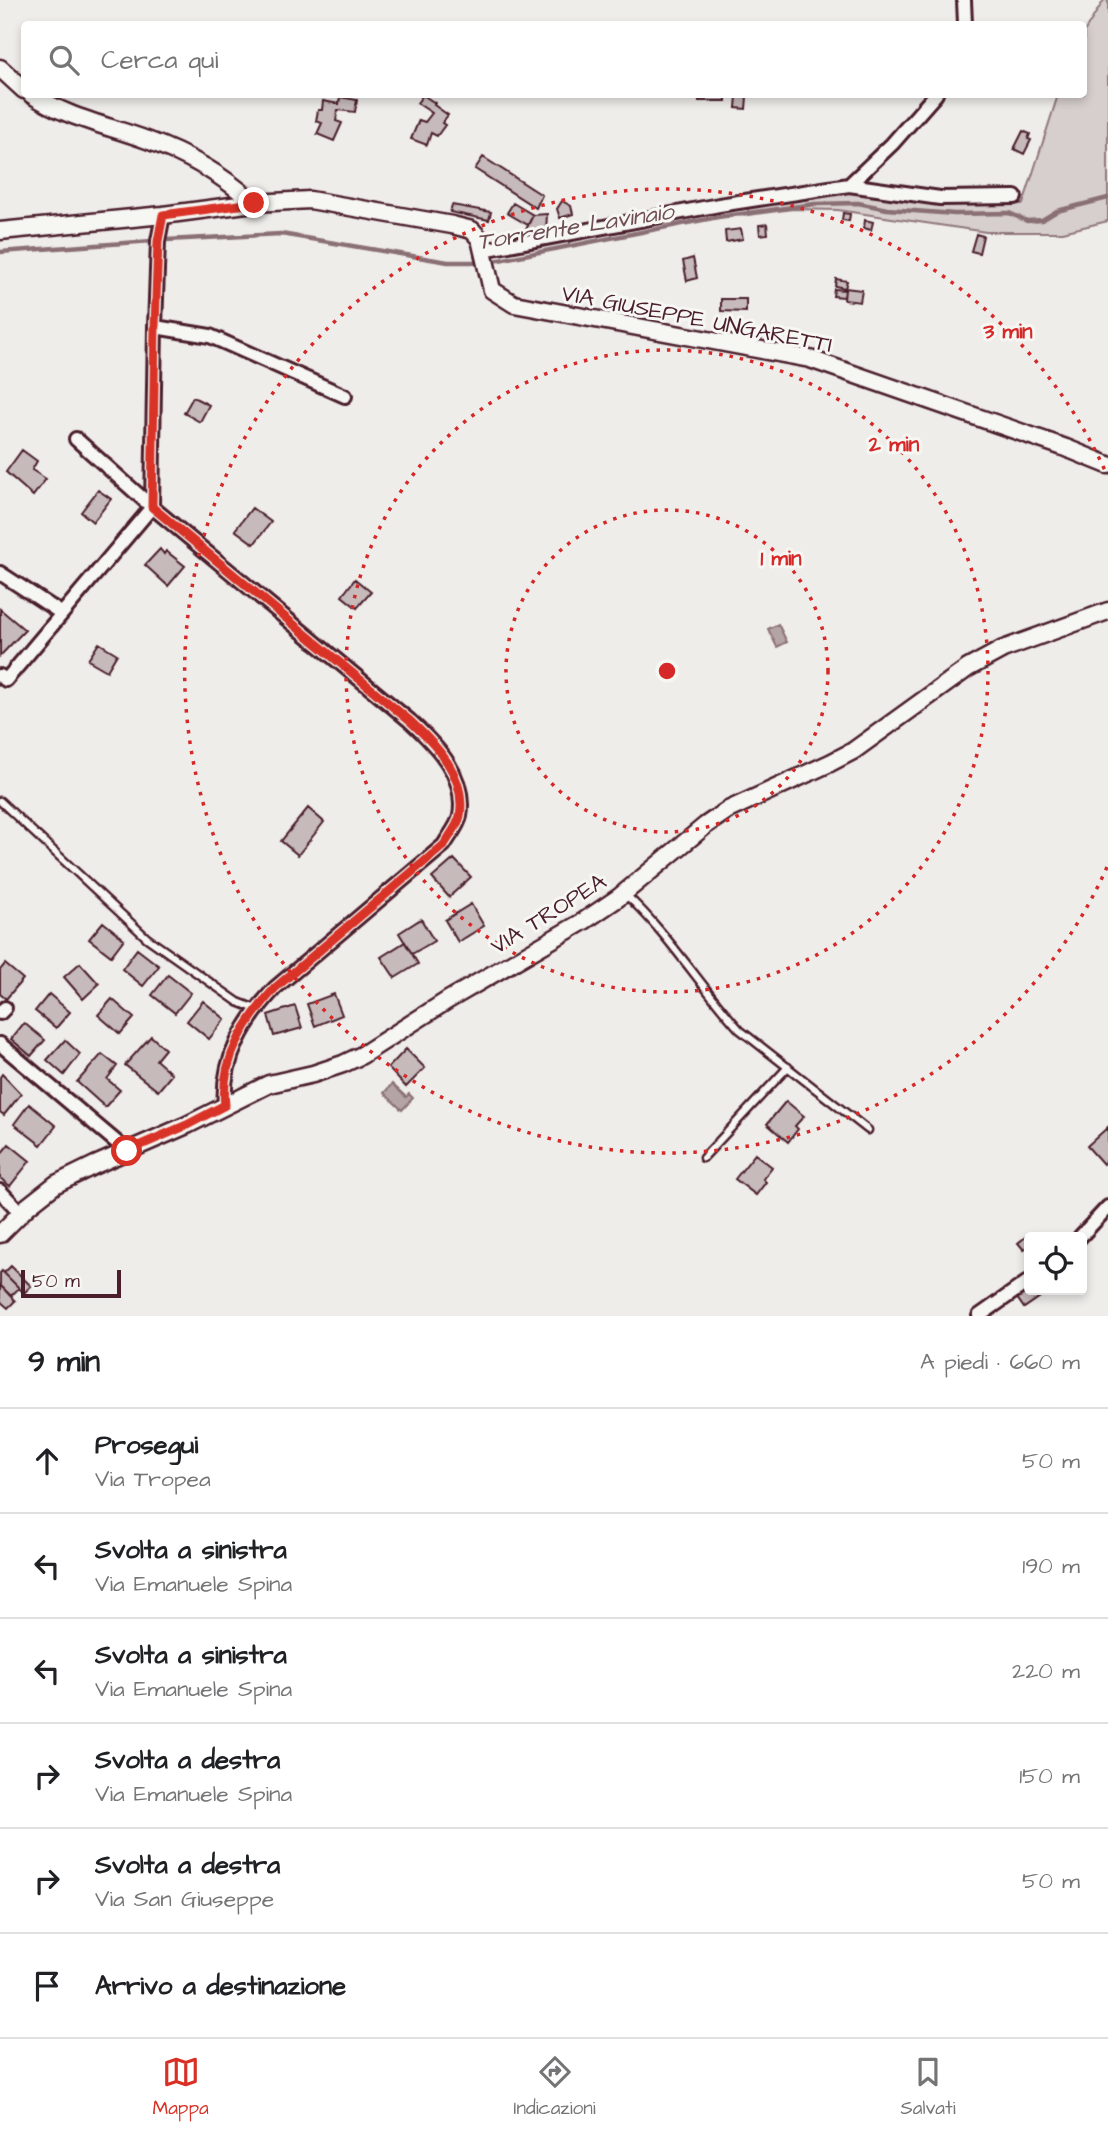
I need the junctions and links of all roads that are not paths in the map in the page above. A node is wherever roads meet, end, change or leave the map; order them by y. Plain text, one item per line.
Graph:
1 (964, 0) edge
2 (965, 21) edge
3 (0, 68) edge
4 (21, 87) edge
5 (38, 98) edge
6 (932, 98) edge
7 (849, 185) junction
8 (1015, 197) dead end
9 (254, 203) junction
10 (163, 215) junction
11 (0, 231) edge
12 (483, 252) junction
13 (155, 327) junction
14 (345, 396) dead end
15 (76, 439) dead end
16 (1108, 465) edge
17 (152, 507) junction
18 (0, 573) edge
19 (1108, 611) edge
20 (61, 612) junction
21 (0, 676) edge
22 (0, 801) edge
23 (624, 893) junction
24 (256, 1009) junction
25 (0, 1044) edge
26 (788, 1067) junction
27 (225, 1105) junction
28 (868, 1130) dead end
29 (127, 1151) junction
30 (703, 1158) dead end
31 (0, 1191) edge
32 (1108, 1207) edge
33 (21, 1213) junction
34 (1085, 1232) edge
35 (0, 1234) edge
36 (1024, 1284) edge
37 (979, 1316) edge

1 - 2 street
3 - 4 street
5 - 9 street
6 - 7 street
7 - 8 street
7 - 12 street
9 - 10 street
9 - 12 street
10 - 11 street
10 - 13 street
12 - 16 street, VIA GIUSEPPE UNGARETTI
13 - 14 street
13 - 17 street
15 - 17 street
17 - 20 street
17 - 24 street
18 - 20 street
19 - 23 street, VIA TROPEA
20 - 21 street
22 - 24 lane
23 - 26 lane
23 - 27 street, VIA TROPEA
24 - 27 street
25 - 29 street
26 - 28 lane
26 - 30 lane
27 - 29 street, VIA TROPEA
29 - 33 street, VIA TROPEA
31 - 33 street
32 - 34 street
33 - 35 street, VIA TROPEA
36 - 37 street

